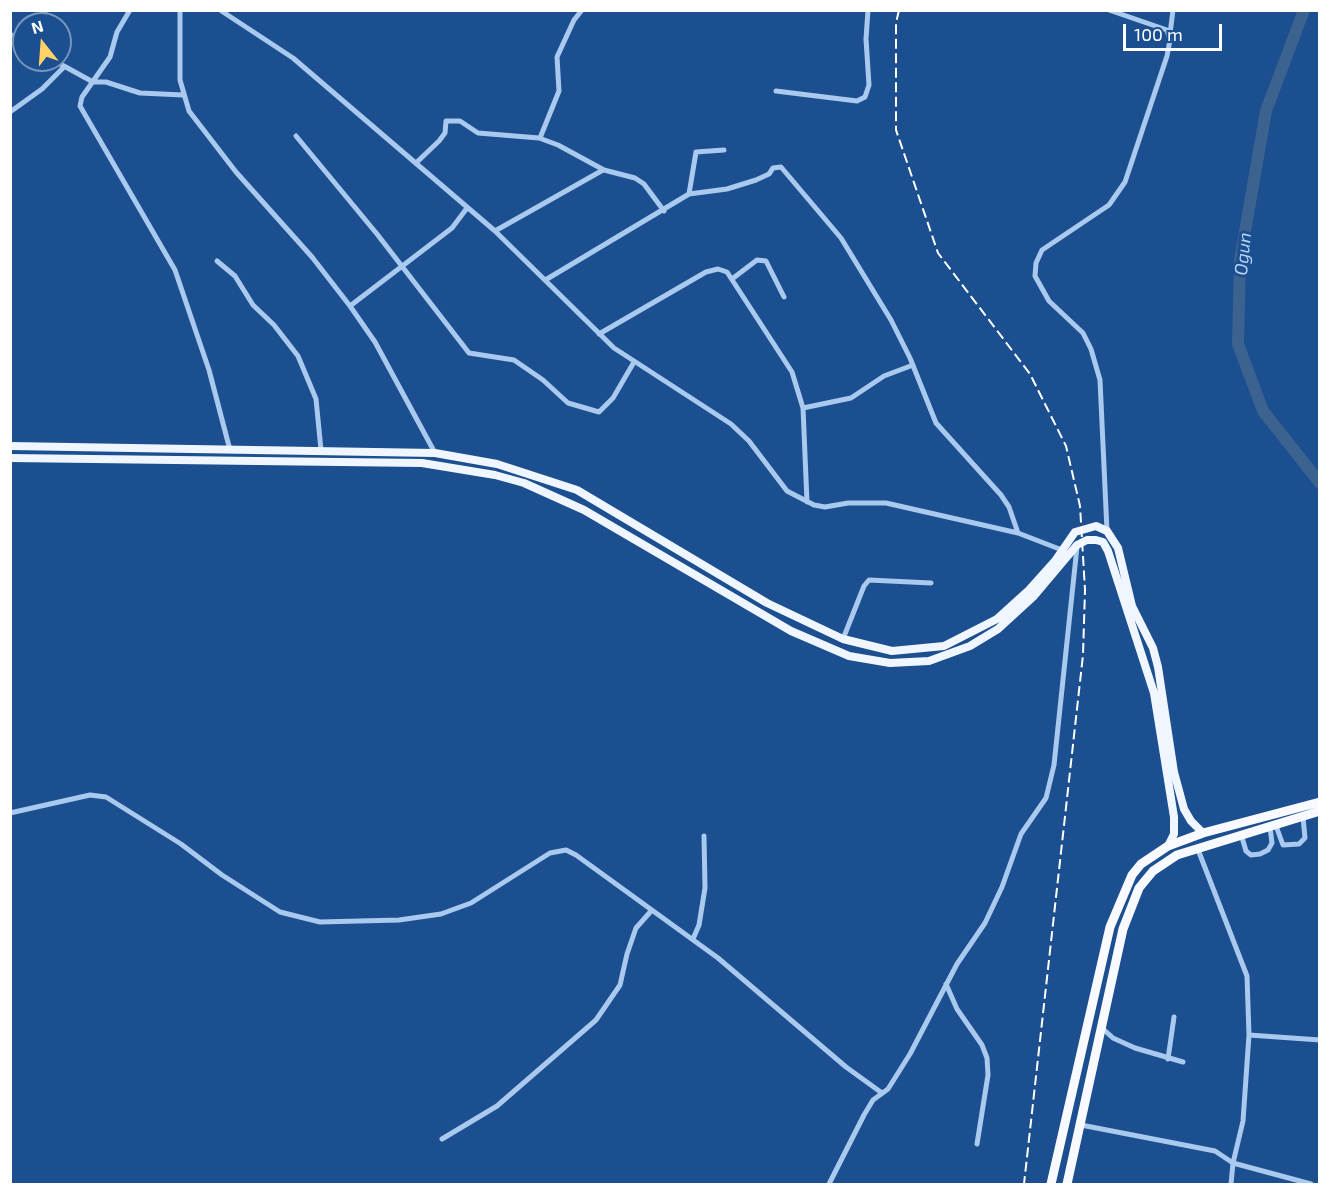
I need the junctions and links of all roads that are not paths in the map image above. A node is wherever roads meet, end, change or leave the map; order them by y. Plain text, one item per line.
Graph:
1 (130, 10) edge
2 (180, 10) edge
3 (220, 10) edge
4 (582, 10) edge
5 (868, 10) edge
6 (1109, 10) edge
7 (1173, 10) edge
8 (1170, 34) junction
9 (72, 71) edge
10 (59, 72) edge
11 (93, 82) junction
12 (776, 91) dead end
13 (183, 95) junction
14 (10, 112) edge
15 (296, 136) dead end
16 (540, 138) junction
17 (724, 150) dead end
18 (416, 164) junction
19 (604, 170) junction
20 (689, 194) junction
21 (467, 208) junction
22 (664, 211) junction
23 (495, 231) junction
24 (217, 261) dead end
25 (402, 266) junction
26 (547, 279) junction
27 (732, 279) junction
28 (784, 297) dead end
29 (350, 306) junction
30 (599, 334) junction
31 (634, 362) junction
32 (913, 365) junction
33 (803, 408) junction
34 (10, 446) edge
35 (230, 450) junction
36 (321, 450) junction
37 (435, 453) junction
38 (10, 458) edge
39 (807, 502) junction
40 (1107, 531) junction
41 (1018, 533) junction
42 (1077, 545) junction
43 (1062, 550) junction
44 (931, 583) dead end
45 (843, 639) junction
46 (854, 643) junction
47 (849, 656) junction
48 (1320, 802) edge
49 (1320, 811) edge
50 (10, 813) edge
51 (1303, 817) junction
52 (1273, 826) junction
53 (1203, 833) junction
54 (1241, 834) junction
55 (704, 836) dead end
56 (1168, 846) junction
57 (1197, 847) junction
58 (652, 910) junction
59 (693, 939) junction
60 (1100, 971) junction
61 (1114, 973) junction
62 (946, 984) junction
63 (1174, 1017) dead end
64 (1102, 1028) junction
65 (1249, 1035) junction
66 (1320, 1040) edge
67 (1168, 1059) junction
68 (1183, 1062) dead end
69 (882, 1093) junction
70 (1081, 1125) junction
71 (442, 1139) dead end
72 (977, 1144) dead end
73 (1233, 1163) junction
74 (1300, 1183) edge
75 (830, 1185) edge
76 (1051, 1185) edge
77 (1067, 1185) edge
78 (1231, 1185) edge
79 (1311, 1185) edge

1 - 11 street
2 - 13 street
3 - 18 street
4 - 16 street
5 - 12 street
6 - 8 street
7 - 8 street
8 - 40 street
9 - 11 street
10 - 14 street
11 - 13 street
11 - 35 street
13 - 29 street
15 - 25 street
16 - 18 street
16 - 19 street
17 - 20 street
18 - 21 street
19 - 22 street
19 - 23 street
20 - 22 street
20 - 32 street
21 - 23 street
21 - 25 street
22 - 26 street
23 - 26 street
24 - 36 street
25 - 29 street
25 - 31 street
26 - 30 street
27 - 28 street
27 - 30 street
27 - 33 street
29 - 37 street
30 - 31 street
31 - 39 street
32 - 33 street
32 - 41 street
33 - 39 street
34 - 35 main road
35 - 36 main road
36 - 37 main road
37 - 45 main road
38 - 47 main road
39 - 41 street
40 - 43 main road
40 - 53 main road
41 - 43 street
42 - 47 main road
42 - 56 main road
42 - 62 street
43 - 46 main road
44 - 45 street
45 - 46 main road
46 - 47 main road
48 - 53 highway
49 - 51 highway
50 - 58 street
51 - 52 highway
51 - 52 street
52 - 54 highway
52 - 54 street
53 - 56 highway
54 - 57 highway
55 - 59 street
56 - 60 highway
57 - 61 highway
57 - 65 street
58 - 59 street
58 - 71 street
59 - 69 street
60 - 61 highway
60 - 76 highway
61 - 64 highway
62 - 69 street
62 - 72 street
63 - 67 street
64 - 67 street
64 - 70 highway
65 - 66 street
65 - 73 street
67 - 68 street
69 - 75 street
70 - 73 street
70 - 77 highway
73 - 74 street
73 - 78 street
74 - 79 street

